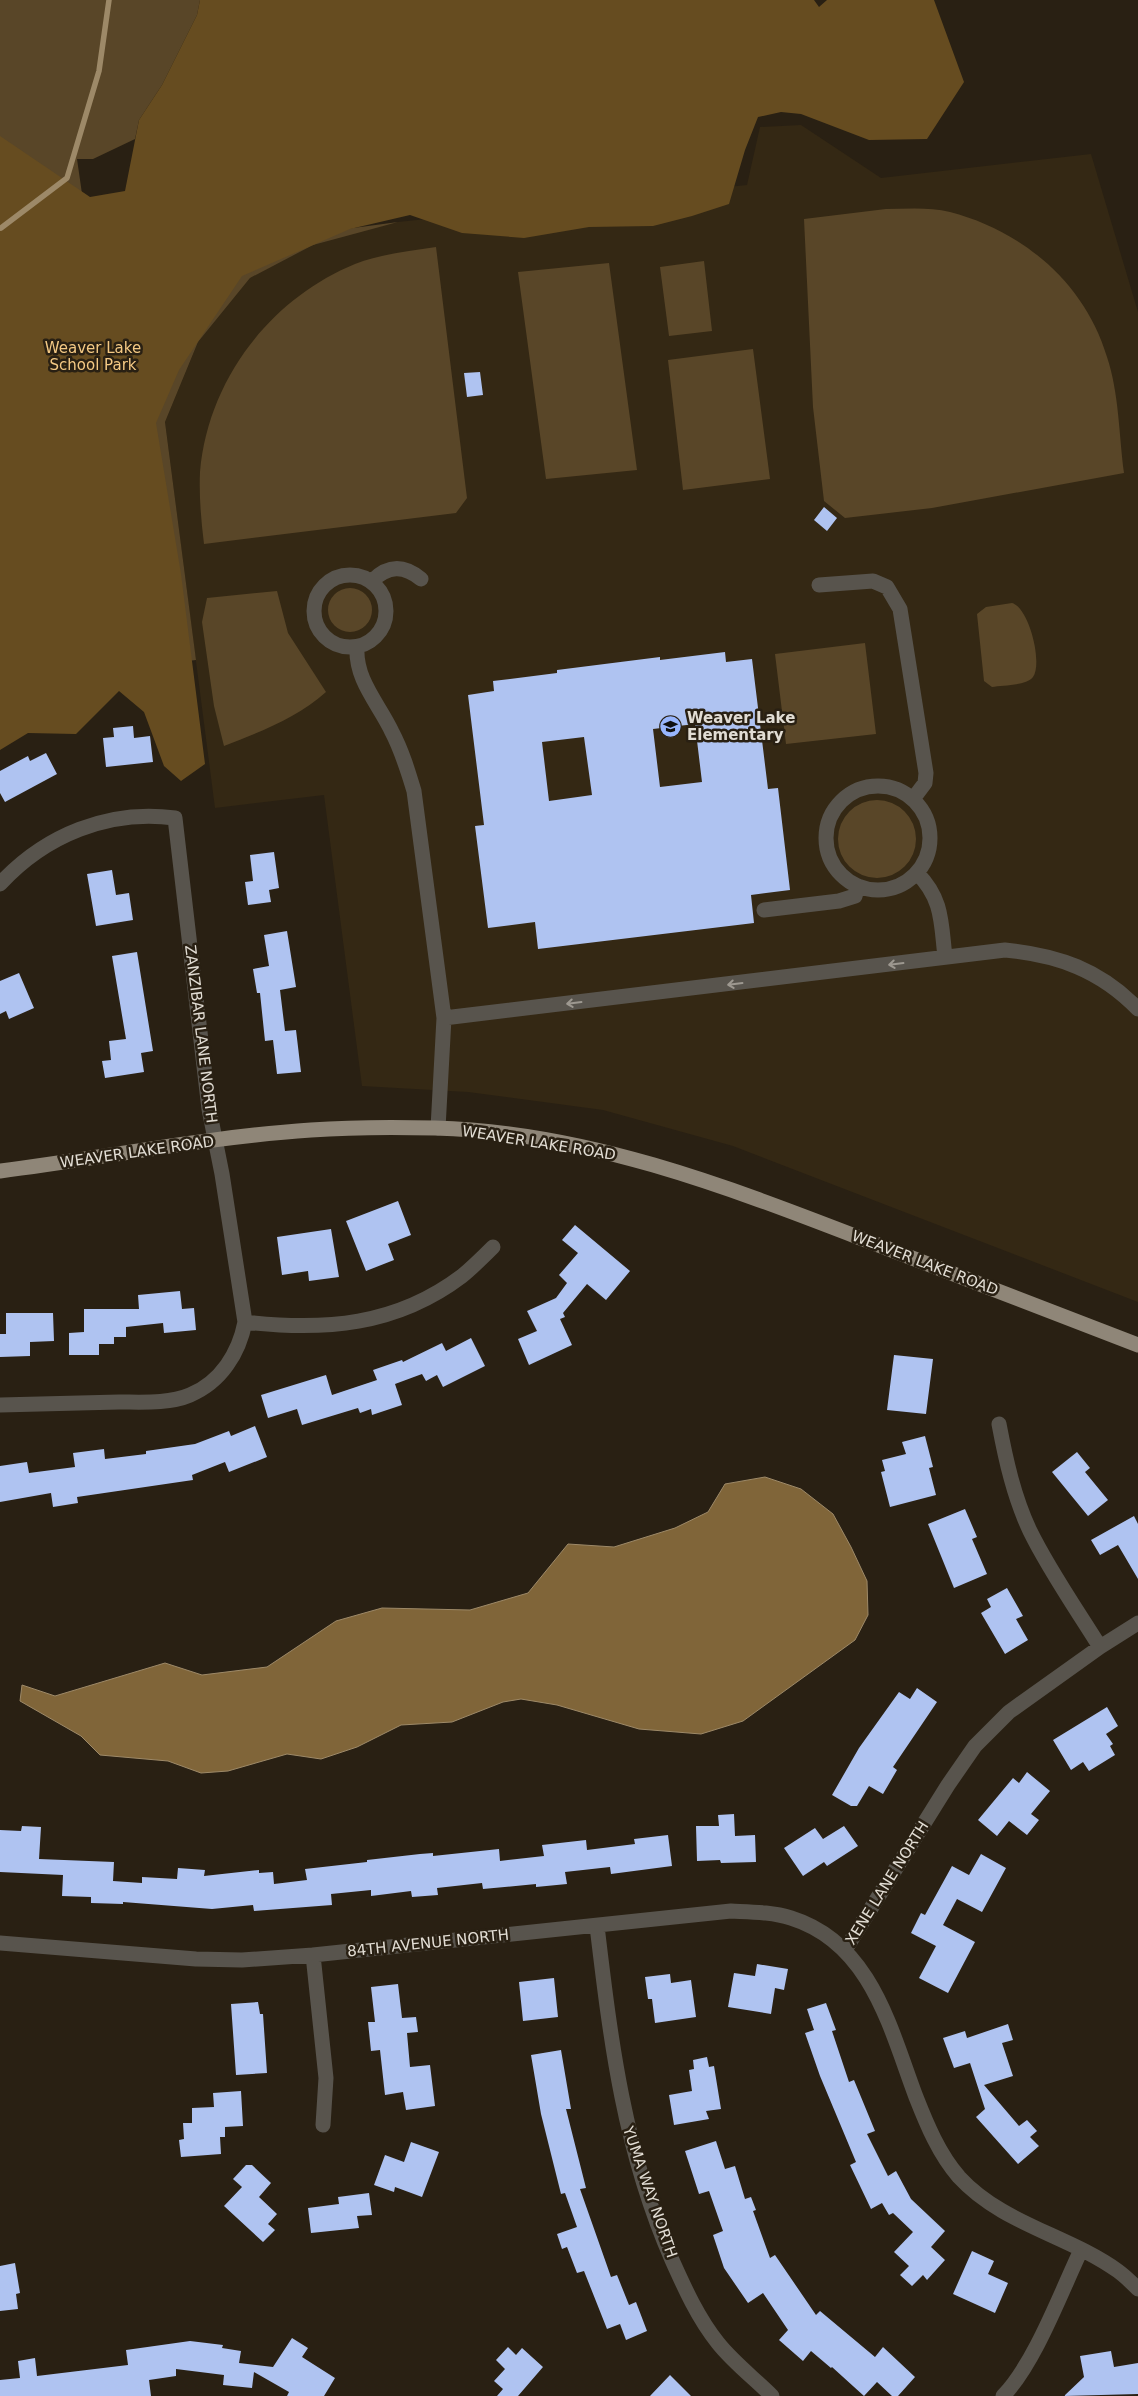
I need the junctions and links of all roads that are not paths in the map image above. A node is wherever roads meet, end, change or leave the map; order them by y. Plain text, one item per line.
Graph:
1 (421, 579) dead end
2 (372, 581) junction
3 (818, 585) dead end
4 (357, 647) junction
5 (913, 799) junction
6 (917, 873) junction
7 (0, 884) edge
8 (858, 886) junction
9 (764, 910) dead end
10 (945, 957) junction
11 (1138, 1009) edge
12 (444, 1018) junction
13 (438, 1128) junction
14 (215, 1140) junction
15 (0, 1171) edge
16 (493, 1247) dead end
17 (245, 1322) junction
18 (1138, 1345) edge
19 (0, 1405) edge
20 (999, 1424) dead end
21 (1138, 1623) edge
22 (1100, 1647) junction
23 (597, 1926) junction
24 (0, 1943) edge
25 (845, 1950) junction
26 (313, 1955) junction
27 (323, 2125) dead end
28 (1081, 2250) junction
29 (1138, 2289) edge
30 (772, 2396) edge
31 (1003, 2396) edge

1 - 2 street
2 - 4 street
2 - 4 street
3 - 5 street
4 - 12 street
5 - 6 street
5 - 8 street
6 - 8 street
6 - 10 street
7 - 14 street, ZANZIBAR LANE NORTH
8 - 9 street
10 - 11 street
10 -> 12 street
12 - 13 street
13 - 14 main road, WEAVER LAKE ROAD
13 - 18 main road, WEAVER LAKE ROAD
14 - 15 main road, WEAVER LAKE ROAD
14 - 17 street, ZANZIBAR LANE NORTH
16 - 17 street
17 - 19 street, ZANZIBAR LANE NORTH
20 - 22 street
21 - 22 street, XENE LANE NORTH
22 - 25 street, XENE LANE NORTH
23 - 25 street, 84TH AVENUE NORTH
23 - 26 street, 84TH AVENUE NORTH
23 - 30 street, YUMA WAY NORTH
24 - 26 street, 84TH AVENUE NORTH
25 - 28 street, XENE LANE NORTH
26 - 27 street
28 - 29 street, XENE LANE NORTH
28 - 31 street

